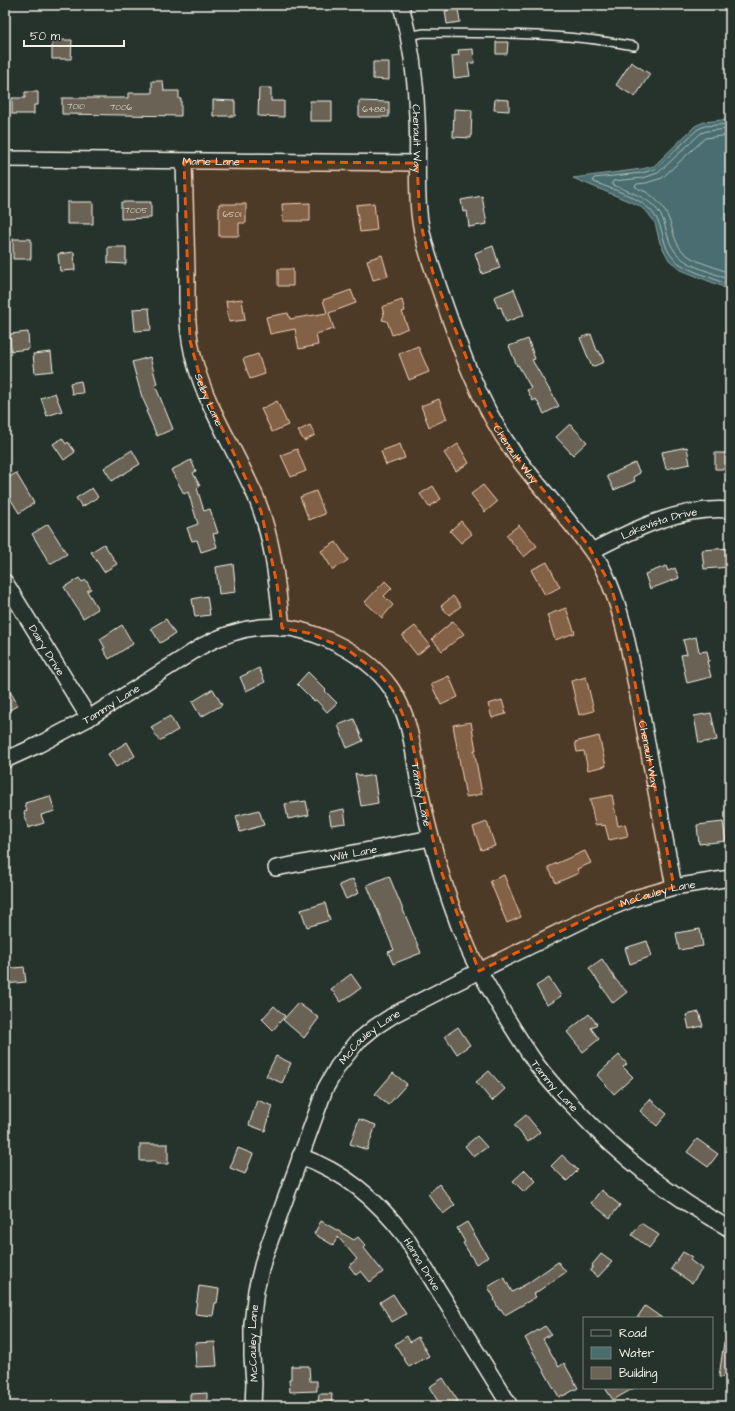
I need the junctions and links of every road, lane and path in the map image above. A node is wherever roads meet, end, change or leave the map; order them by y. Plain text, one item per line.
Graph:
1 (401, 5) edge
2 (408, 36) junction
3 (634, 46) dead end
4 (5, 159) edge
5 (184, 161) junction
6 (417, 164) junction
7 (730, 510) edge
8 (592, 551) junction
9 (5, 582) edge
10 (282, 628) junction
11 (89, 718) junction
12 (5, 760) edge
13 (431, 838) junction
14 (276, 868) dead end
15 (730, 878) edge
16 (674, 887) junction
17 (479, 971) junction
18 (300, 1156) junction
19 (730, 1229) edge
20 (253, 1406) edge
21 (510, 1406) edge

1 - 2 street, Chenault Way
2 - 3 lane
2 - 6 street, Chenault Way
4 - 5 street, Marie Lane
5 - 6 street, Marie Lane
5 - 10 street, Selby Lane
6 - 8 street, Chenault Way
7 - 8 street, Lakevista Drive
8 - 16 street, Chenault Way
9 - 11 street, Dairy Drive
10 - 11 street, Tammy Lane
10 - 13 street, Tammy Lane
11 - 12 street, Tammy Lane
13 - 14 street, Wilt Lane
13 - 17 street, Tammy Lane
15 - 16 street, McCauley Lane
16 - 17 street, McCauley Lane
17 - 18 street, McCauley Lane
17 - 19 street, Tammy Lane
18 - 20 street, McCauley Lane
18 - 21 street, Hanna Drive

